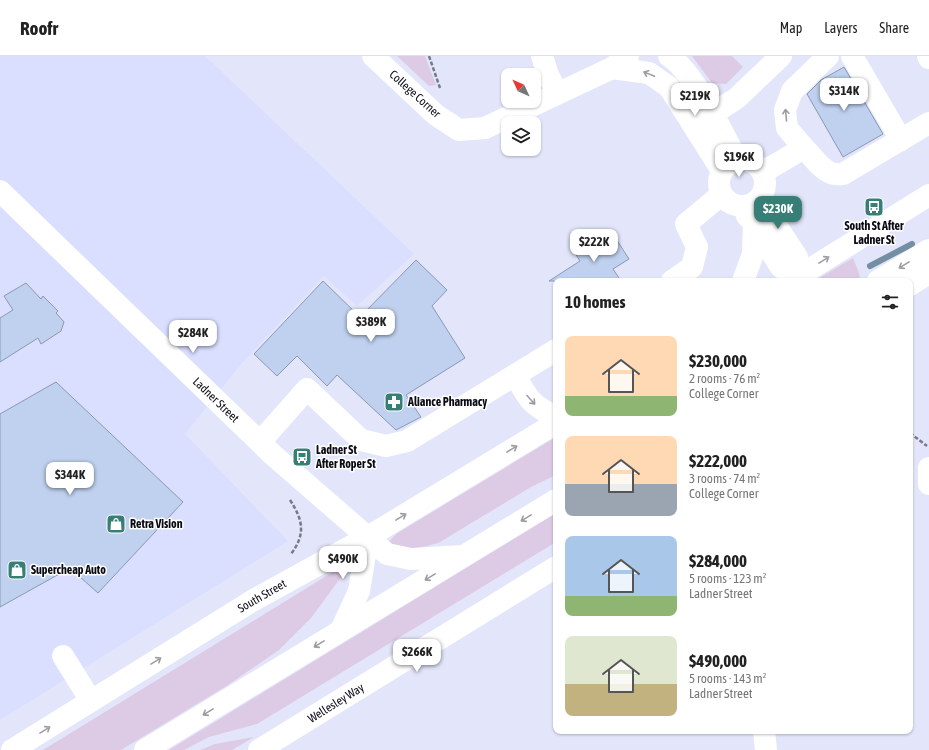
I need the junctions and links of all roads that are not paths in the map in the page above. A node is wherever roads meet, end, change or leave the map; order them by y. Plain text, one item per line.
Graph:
1 (373, 56) edge
2 (542, 56) edge
3 (669, 56) edge
4 (782, 56) edge
5 (828, 56) edge
6 (852, 56) edge
7 (620, 62) edge
8 (557, 93) junction
9 (713, 114) junction
10 (929, 123) edge
11 (694, 126) junction
12 (901, 140) junction
13 (804, 148) junction
14 (730, 165) junction
15 (763, 172) junction
16 (0, 191) edge
17 (929, 195) edge
18 (762, 196) junction
19 (730, 201) junction
20 (754, 223) junction
21 (929, 250) edge
22 (929, 273) edge
23 (676, 278) edge
24 (744, 278) edge
25 (793, 278) edge
26 (795, 278) edge
27 (798, 278) edge
28 (883, 278) edge
29 (913, 283) edge
30 (553, 352) edge
31 (515, 375) junction
32 (553, 416) edge
33 (553, 425) edge
34 (260, 442) junction
35 (929, 468) edge
36 (929, 484) edge
37 (553, 502) edge
38 (368, 537) junction
39 (463, 556) junction
40 (553, 569) edge
41 (341, 630) junction
42 (63, 656) dead end
43 (91, 701) junction
44 (764, 734) edge
45 (12, 750) edge
46 (145, 750) edge
47 (259, 750) edge
48 (766, 750) edge

1 - 8 main road, College Corner
2 - 8 main road
3 - 9 main road
4 - 9 main road
13 -> 5 main road
6 - 12 main road
7 - 8 main road, College Corner
11 -> 7 main road, College Corner
9 - 11 main road
9 - 14 main road
10 - 12 main road
11 - 14 main road, College Corner
12 - 13 main road
13 - 15 main road
14 - 15 main road
14 - 19 main road
15 - 18 main road
16 - 34 main road, Ladner Street
27 -> 17 main road
18 - 19 main road
18 - 26 main road
19 - 20 main road
19 - 23 main road
20 - 24 main road
20 - 25 main road
21 -> 28 main road
22 - 29 main road
30 - 31 main road
31 -> 32 main road
31 - 34 main road
38 -> 33 main road, South Street
34 - 38 main road, Ladner Street
35 - 36 main road
37 -> 39 main road
38 - 39 main road, Ladner Street
38 - 41 main road
43 -> 38 main road, South Street
39 -> 41 main road
40 - 47 main road, Wellesley Way
41 -> 46 main road
42 - 43 main road
45 -> 43 main road, South Street
44 - 48 main road

